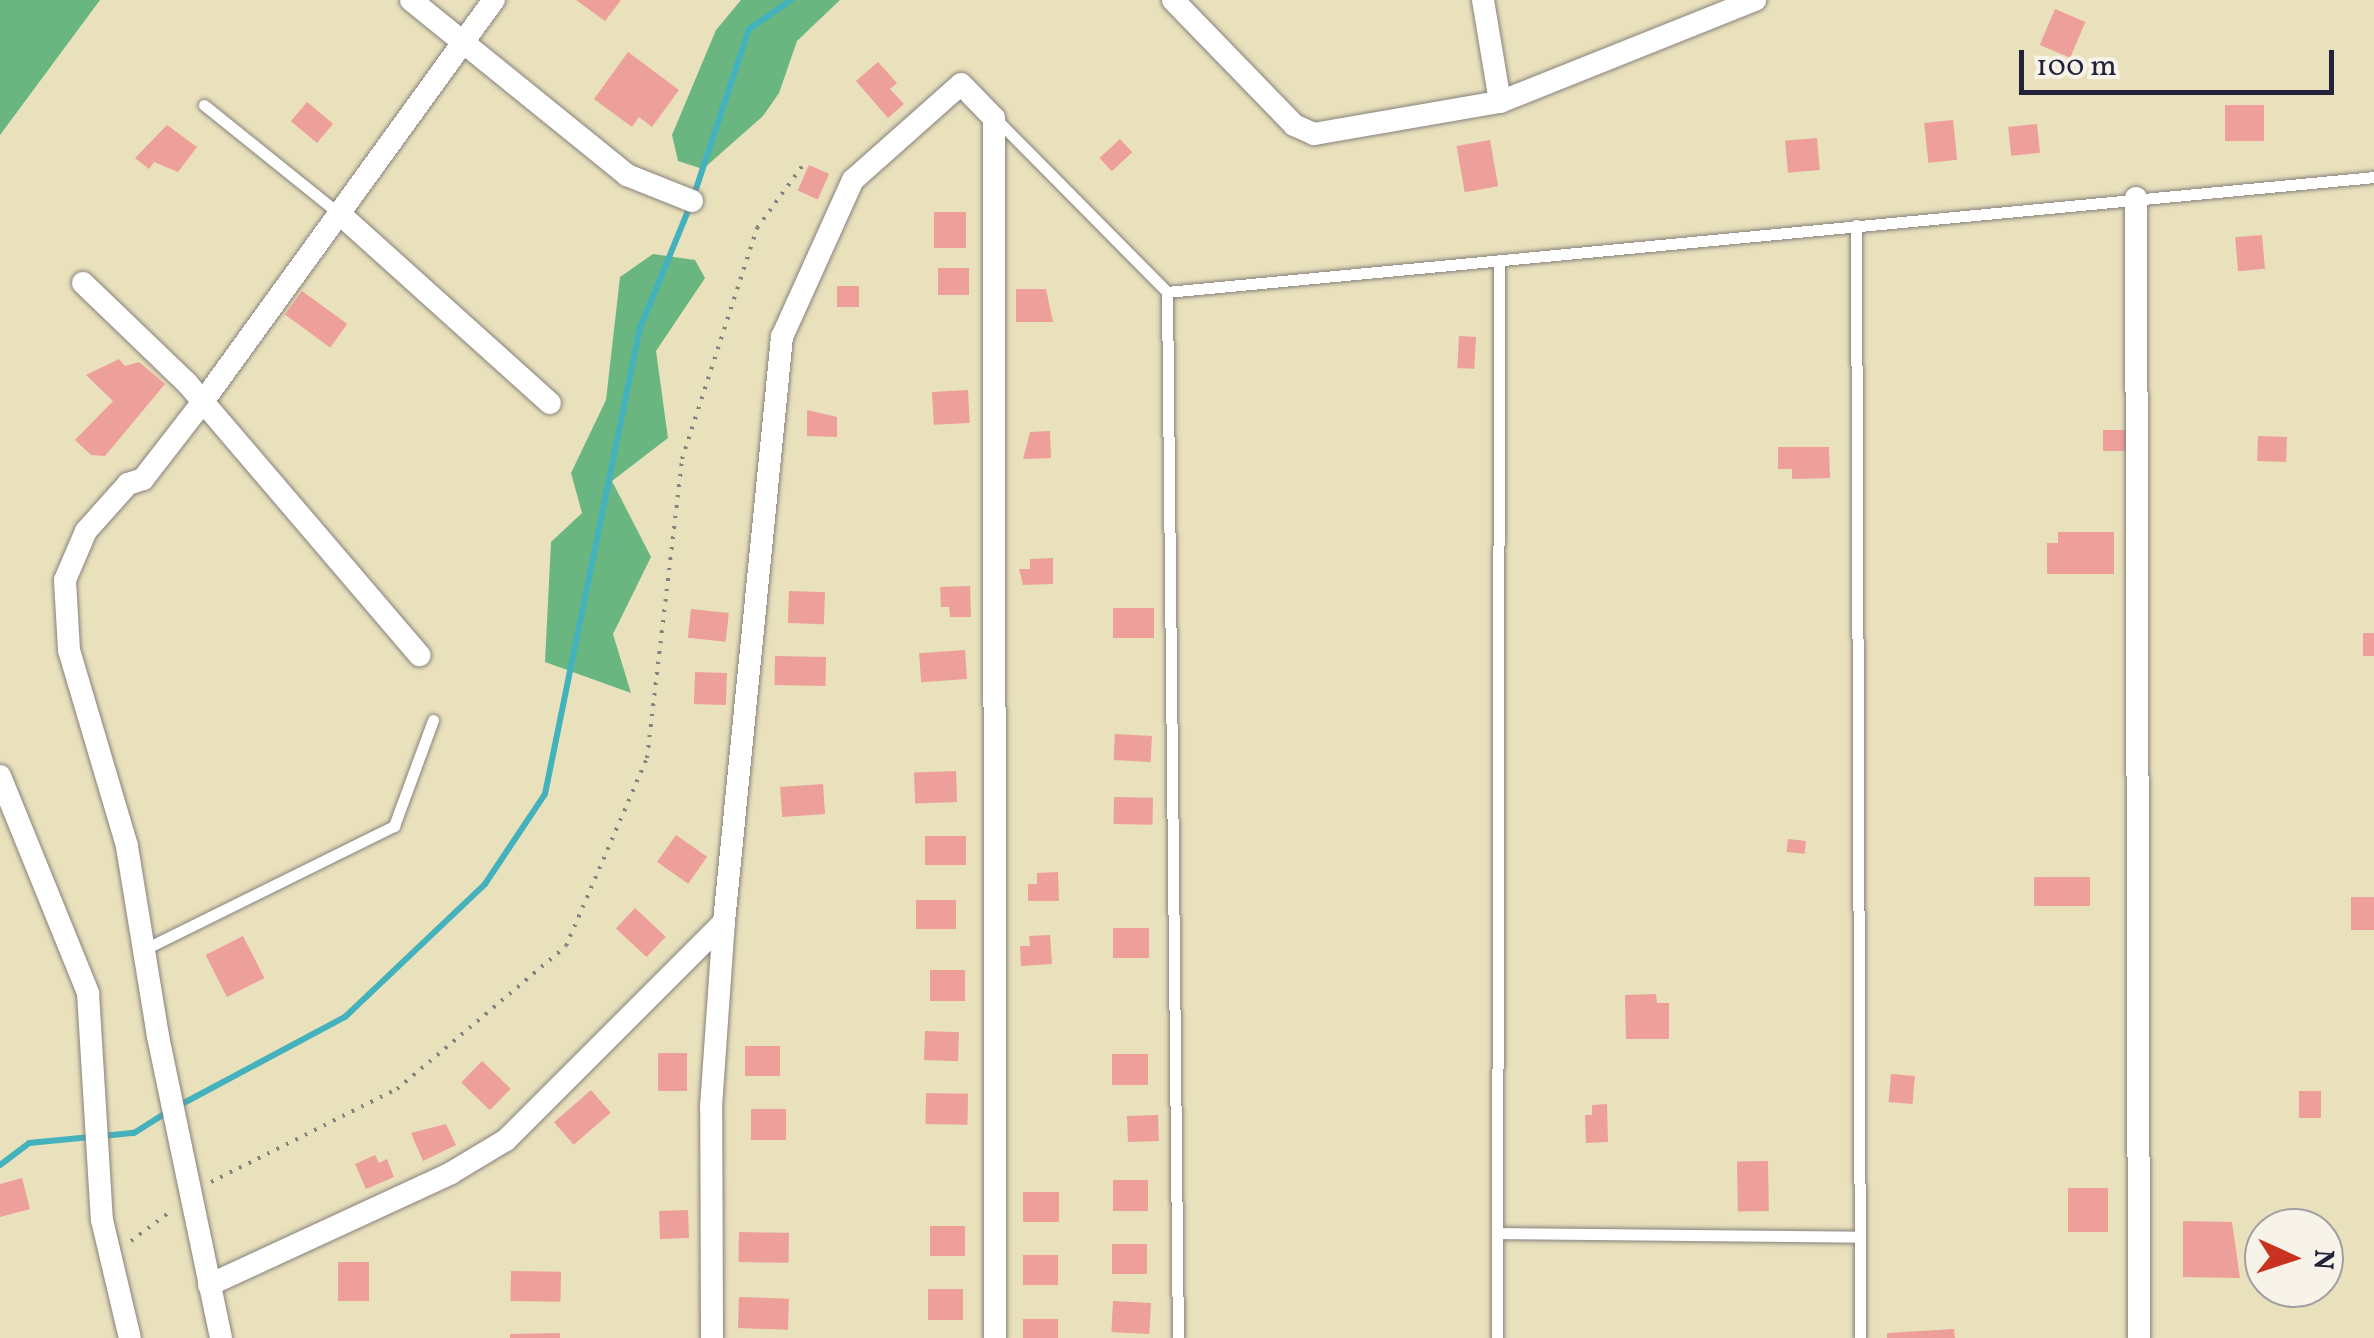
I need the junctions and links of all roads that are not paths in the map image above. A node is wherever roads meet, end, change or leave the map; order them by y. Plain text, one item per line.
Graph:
1 (411, 0) edge
2 (494, 0) edge
3 (1174, 0) edge
4 (1484, 0) edge
5 (1755, 0) edge
6 (465, 39) junction
7 (1500, 102) junction
8 (204, 105) dead end
9 (994, 118) junction
10 (2374, 176) edge
11 (2136, 198) junction
12 (692, 201) dead end
13 (341, 215) junction
14 (1856, 225) junction
15 (1500, 260) junction
16 (83, 283) dead end
17 (1167, 292) junction
18 (202, 403) junction
19 (550, 403) dead end
20 (419, 655) dead end
21 (434, 720) dead end
22 (0, 776) edge
23 (724, 922) junction
24 (145, 948) junction
25 (1497, 1233) junction
26 (1859, 1237) junction
27 (209, 1285) junction
28 (130, 1338) edge
29 (221, 1338) edge
30 (712, 1338) edge
31 (995, 1338) edge
32 (1178, 1338) edge
33 (1497, 1338) edge
34 (1860, 1338) edge
35 (2139, 1338) edge

1 - 6 street
2 - 6 street
3 - 7 street
4 - 7 street
5 - 7 street
6 - 12 street
6 - 13 street
8 - 13 lane
9 - 17 lane
9 - 23 street
9 - 31 street
10 - 11 lane
11 - 14 lane
11 - 35 street
13 - 18 street
13 - 19 street
14 - 15 lane
14 - 26 lane
15 - 17 lane
15 - 25 lane
16 - 18 street
17 - 32 lane
18 - 20 street
18 - 24 street
21 - 24 lane
22 - 28 street
23 - 27 street
23 - 30 street
24 - 27 street
25 - 26 lane
25 - 33 lane
26 - 34 lane
27 - 29 street

